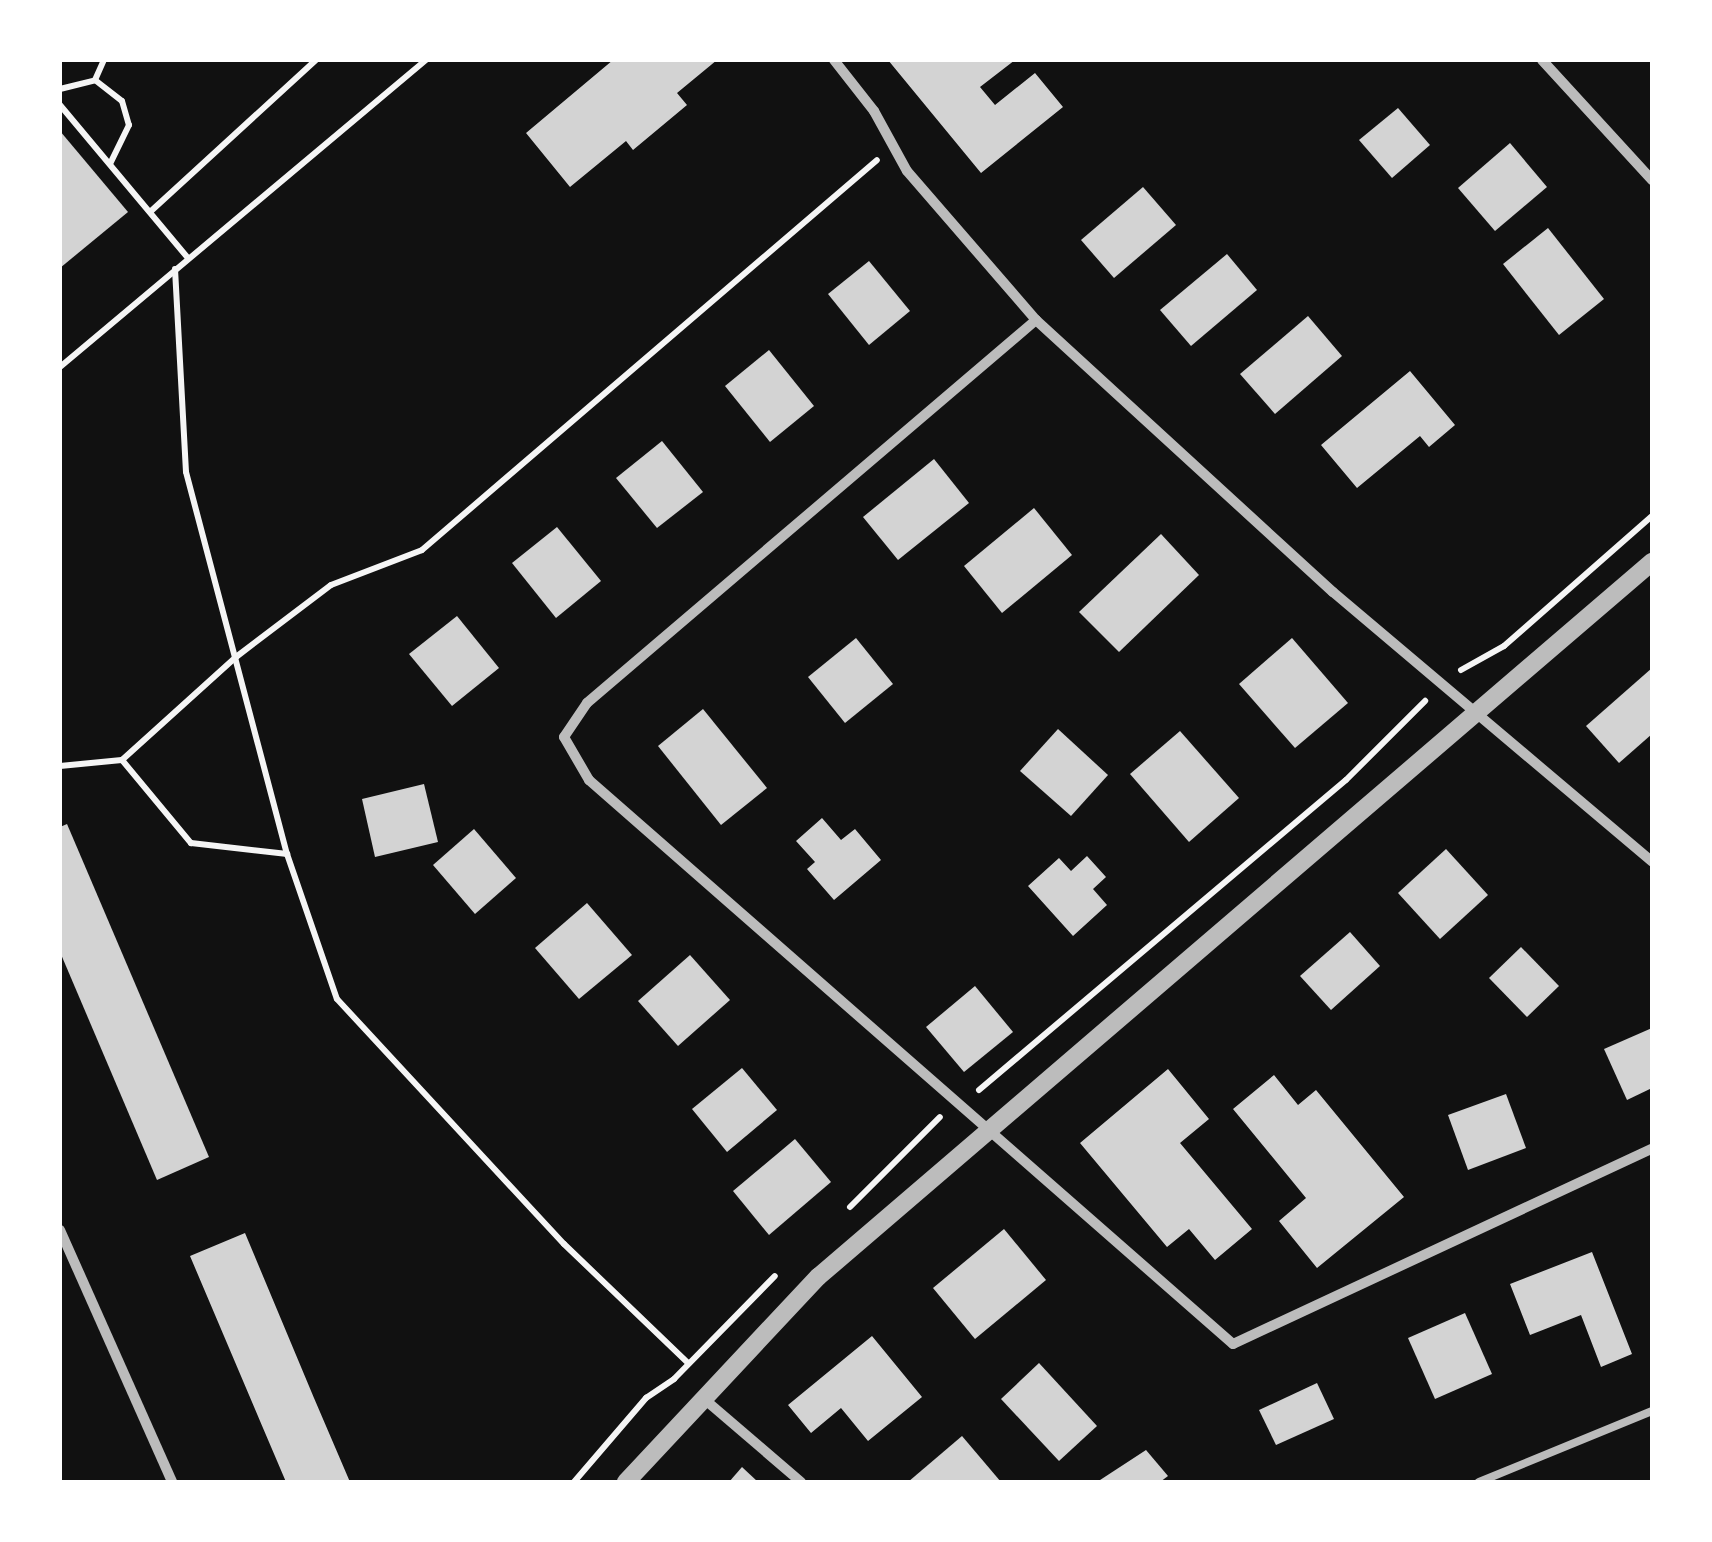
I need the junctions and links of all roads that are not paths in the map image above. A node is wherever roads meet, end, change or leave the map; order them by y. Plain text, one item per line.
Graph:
1 (834, 60) edge
2 (1542, 60) edge
3 (1652, 180) edge
4 (1036, 320) junction
5 (1652, 562) edge
6 (1478, 714) junction
7 (1652, 862) edge
8 (986, 1131) junction
9 (1652, 1149) edge
10 (60, 1230) edge
11 (706, 1391) junction
12 (1652, 1411) edge
13 (172, 1482) edge
14 (626, 1482) edge
15 (801, 1482) edge
16 (1479, 1482) edge

1 - 4 street
2 - 3 street
4 - 6 street
4 - 8 street
5 - 6 street
6 - 7 street
6 - 8 street
8 - 9 street
8 - 11 street
10 - 13 street
11 - 14 street
11 - 15 street
12 - 16 lane

